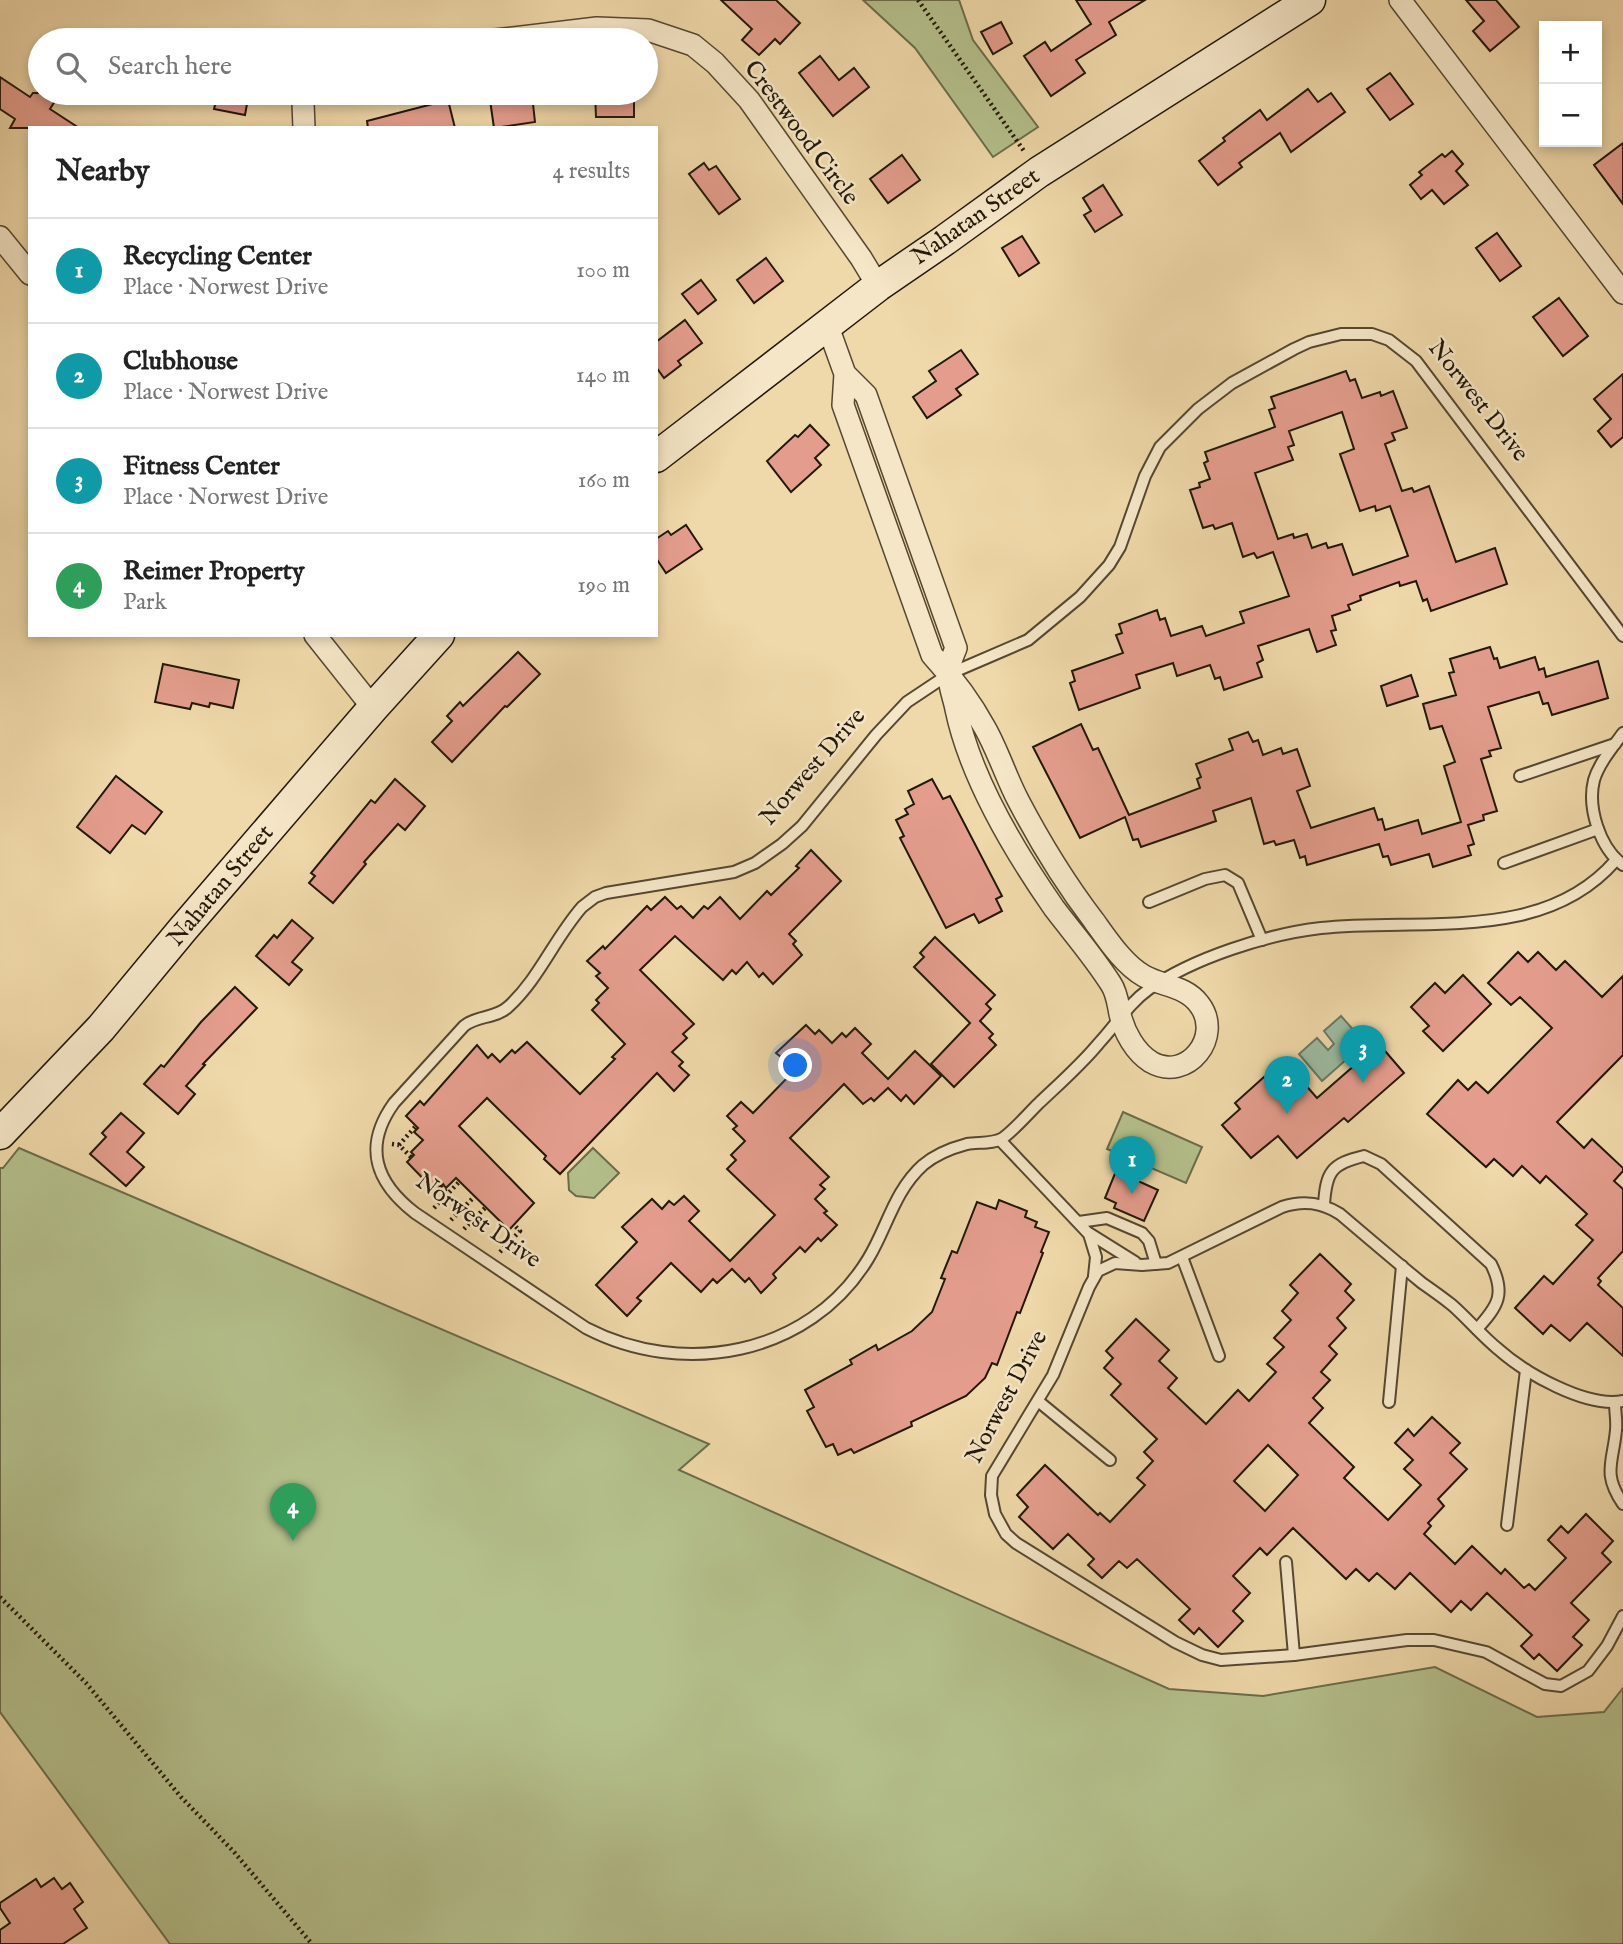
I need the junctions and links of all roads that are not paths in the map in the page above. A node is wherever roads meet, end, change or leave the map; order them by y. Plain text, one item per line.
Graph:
1 (1310, 0) edge
2 (1399, 0) edge
3 (658, 33) edge
4 (303, 105) edge
5 (304, 126) edge
6 (0, 237) edge
7 (28, 272) edge
8 (878, 286) junction
9 (1623, 293) edge
10 (827, 324) junction
11 (658, 455) edge
12 (1623, 636) edge
13 (317, 637) edge
14 (437, 637) edge
15 (949, 674) junction
16 (373, 708) junction
17 (1623, 733) edge
18 (1615, 744) junction
19 (1520, 776) dead end
20 (1598, 829) junction
21 (1504, 863) dead end
22 (1619, 863) edge
23 (1149, 902) dead end
24 (1262, 940) junction
25 (1161, 982) junction
26 (1121, 1017) junction
27 (0, 1134) edge
28 (1000, 1140) junction
29 (1324, 1205) junction
30 (1079, 1222) junction
31 (1087, 1232) junction
32 (1182, 1256) junction
33 (1156, 1264) junction
34 (1142, 1265) junction
35 (1402, 1266) junction
36 (1093, 1279) junction
37 (1477, 1329) junction
38 (1219, 1356) dead end
39 (1527, 1370) junction
40 (1038, 1402) junction
41 (1389, 1402) dead end
42 (1619, 1402) edge
43 (1110, 1460) dead end
44 (1623, 1504) edge
45 (1507, 1525) dead end
46 (1286, 1562) dead end
47 (1623, 1616) edge
48 (1294, 1655) junction

1 - 8 main road, Nahatan Street
2 - 9 street
3 - 8 street, Crestwood Circle
4 - 5 street
6 - 7 street
8 - 10 main road, Nahatan Street
10 - 11 main road, Nahatan Street
10 - 15 street
12 - 15 lane, Norwest Drive
13 - 16 street
14 - 16 main road, Nahatan Street
15 - 25 street
15 - 26 street
15 - 28 lane, Norwest Drive
16 - 27 main road, Nahatan Street
17 - 18 lane
18 - 19 lane
18 - 20 lane
20 - 21 lane
20 - 22 lane
22 - 24 lane
23 - 24 lane
24 - 25 lane
25 - 26 lane
25 - 26 street
26 - 28 lane
28 - 30 lane
29 - 32 lane
29 - 35 lane
29 - 37 lane
30 - 31 lane
30 - 33 lane
31 - 34 lane
31 - 36 lane
32 - 33 lane
32 - 38 lane
33 - 34 lane
34 - 36 lane
35 - 37 lane
35 - 41 lane
36 - 40 lane, Norwest Drive
37 - 39 lane
39 - 42 lane
39 - 45 lane
40 - 43 lane
40 - 48 lane, Norwest Drive
42 - 44 lane
46 - 48 lane
47 - 48 lane, Norwest Drive

